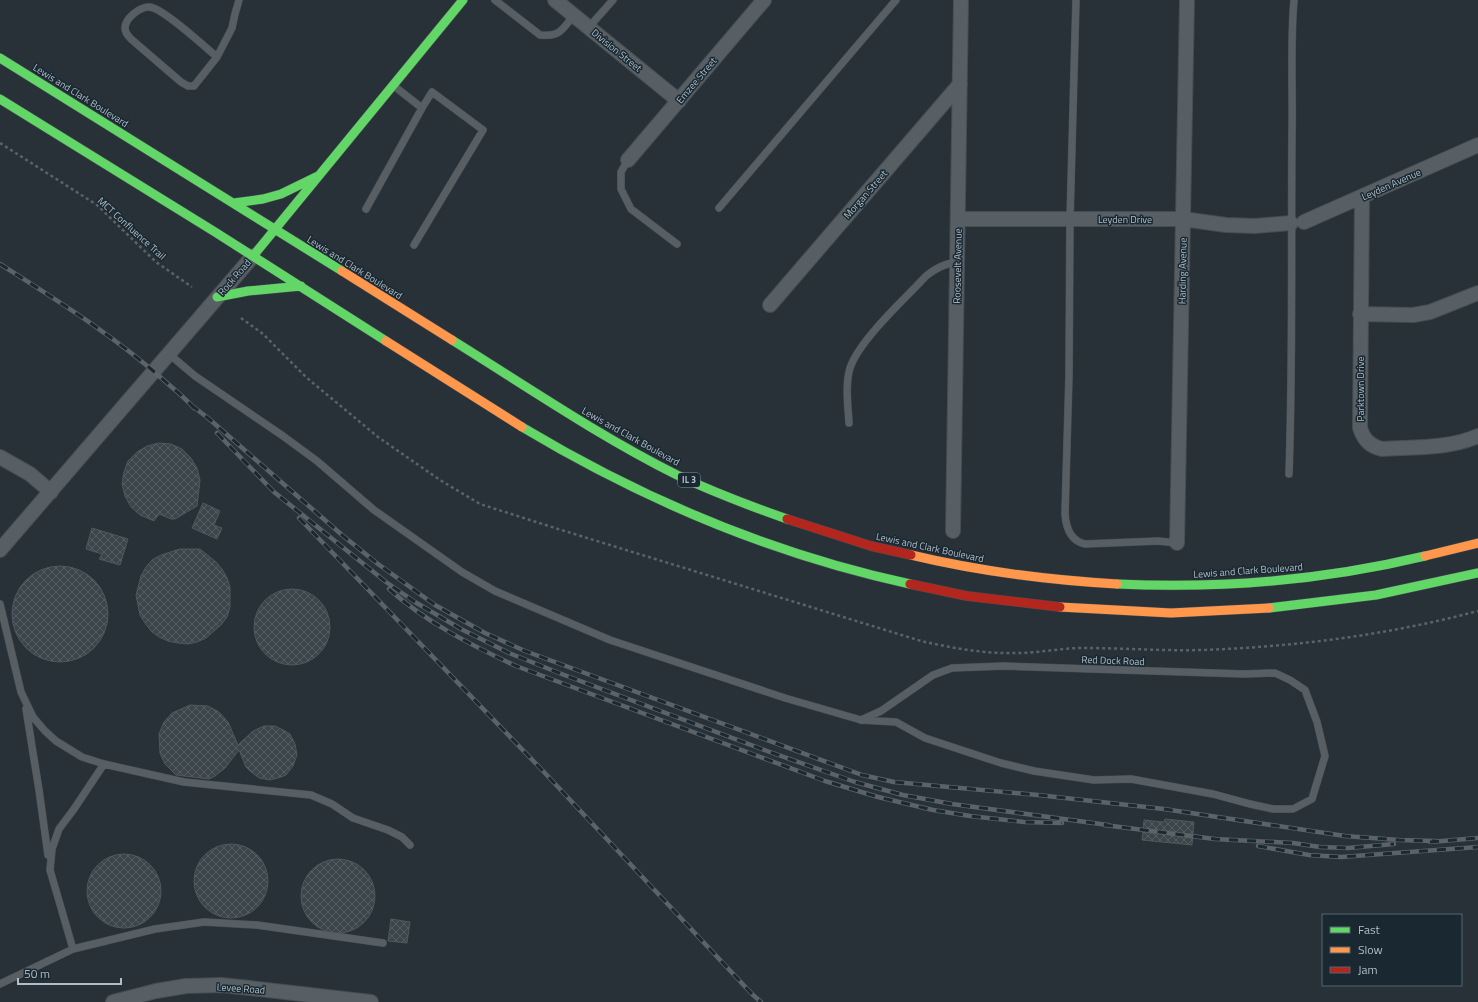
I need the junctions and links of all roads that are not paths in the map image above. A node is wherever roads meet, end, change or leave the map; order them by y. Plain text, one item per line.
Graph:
1 (239, 0) edge
2 (464, 0) edge
3 (495, 0) edge
4 (555, 0) edge
5 (613, 0) edge
6 (764, 0) edge
7 (896, 0) edge
8 (961, 0) edge
9 (1076, 0) edge
10 (1187, 0) edge
11 (1294, 0) edge
12 (574, 15) junction
13 (589, 28) junction
14 (217, 57) junction
15 (0, 58) edge
16 (960, 84) junction
17 (392, 85) junction
18 (0, 99) edge
19 (678, 101) junction
20 (422, 108) junction
21 (1478, 145) edge
22 (628, 160) joint
23 (318, 176) junction
24 (1362, 197) junction
25 (234, 203) junction
26 (719, 208) dead end
27 (366, 209) dead end
28 (958, 219) junction
29 (1070, 219) junction
30 (1183, 219) junction
31 (1297, 222) junction
32 (274, 229) junction
33 (414, 244) dead end
34 (677, 244) dead end
35 (253, 256) junction
36 (957, 262) junction
37 (301, 286) junction
38 (1478, 293) edge
39 (217, 297) junction
40 (770, 305) dead end
41 (1360, 314) junction
42 (169, 354) junction
43 (849, 423) dead end
44 (1478, 436) edge
45 (0, 457) edge
46 (1289, 474) dead end
47 (51, 492) junction
48 (953, 531) dead end
49 (1177, 543) joint
50 (1478, 543) edge
51 (0, 550) edge
52 (1478, 573) edge
53 (0, 604) edge
54 (25, 703) junction
55 (861, 720) junction
56 (104, 764) junction
57 (410, 844) dead end
58 (50, 870) junction
59 (383, 943) dead end
60 (74, 949) junction
61 (0, 984) edge
62 (113, 1002) edge
63 (371, 1002) edge

1 - 14 lane
2 - 17 main road, Rock Road
3 - 12 lane
4 - 12 street, Division Street
5 - 13 lane
6 - 19 street, Emzee Street
7 - 26 lane
8 - 16 street, Roosevelt Avenue
9 - 29 lane
10 - 30 street, Harding Avenue
11 - 31 lane
12 - 13 street, Division Street
13 - 19 street, Division Street
14 - 14 lane
15 - 25 main road, Lewis and Clark Boulevard / IL 3
16 - 28 street, Roosevelt Avenue
16 - 40 street, Morgan Street
17 - 20 lane
17 - 23 main road, Rock Road
18 - 35 main road
19 - 22 street, Emzee Street
20 - 27 lane
20 - 33 lane
21 - 24 street, Leyden Avenue
22 - 34 lane
23 - 25 main road
23 - 32 main road, Rock Road
24 - 31 street, Leyden Avenue
24 - 41 street, Parktown Drive
25 - 32 main road, Lewis and Clark Boulevard / IL 3
28 - 29 street, Leyden Drive
28 - 36 street, Roosevelt Avenue
29 - 30 street, Leyden Drive
29 - 49 lane
30 - 31 street, Leyden Drive
30 - 49 street, Harding Avenue
31 - 46 lane
32 - 35 main road, Rock Road
32 - 50 main road, Lewis and Clark Boulevard / IL 3
35 - 37 main road
35 - 39 street, Rock Road
36 - 43 lane
36 - 48 street, Roosevelt Avenue
37 - 39 main road
37 - 52 main road
38 - 41 street
39 - 42 street, Rock Road
41 - 44 street, Parktown Drive
42 - 47 street, Rock Road
42 - 55 lane
45 - 47 street
47 - 51 street, Rock Road
53 - 54 lane
54 - 56 lane
54 - 58 lane
55 - 55 lane, Red Dock Road
56 - 57 lane
56 - 58 lane
58 - 60 lane
59 - 60 lane
60 - 61 lane
62 - 63 street, Levee Road

